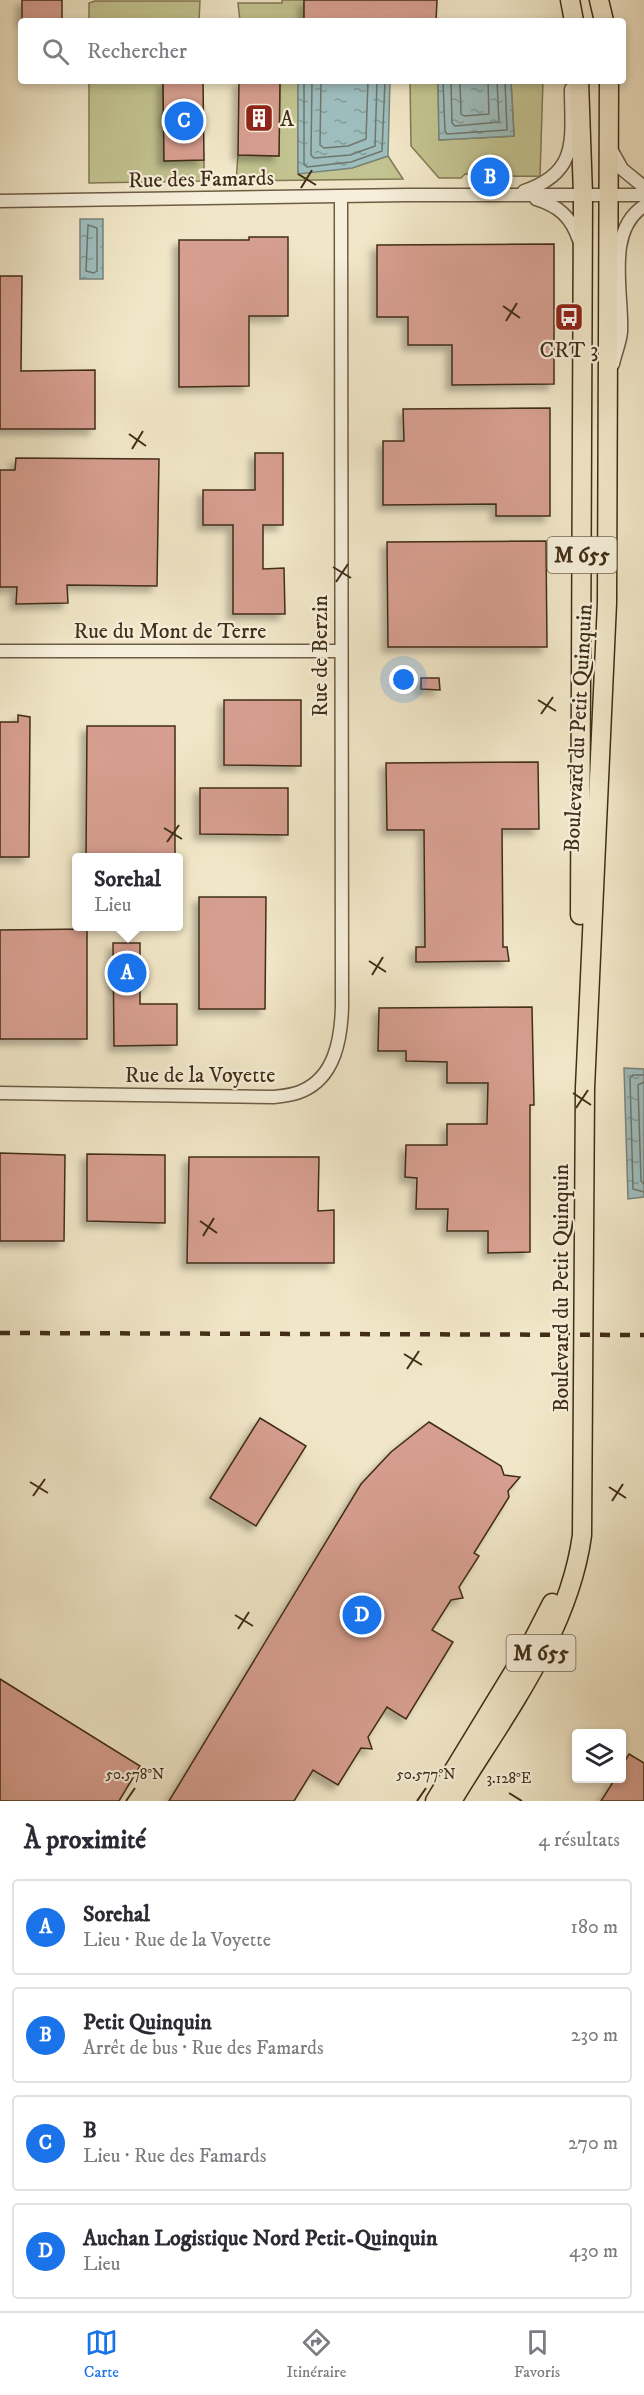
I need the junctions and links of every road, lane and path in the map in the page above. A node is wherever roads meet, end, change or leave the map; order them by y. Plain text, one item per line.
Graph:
1 (569, 0) edge
2 (599, 0) edge
3 (571, 18) edge
4 (603, 18) edge
5 (570, 84) edge
6 (579, 84) edge
7 (609, 84) edge
8 (609, 143) junction
9 (644, 187) edge
10 (514, 195) junction
11 (583, 195) junction
12 (609, 195) junction
13 (644, 195) edge
14 (341, 197) junction
15 (0, 201) edge
16 (644, 206) edge
17 (583, 258) junction
18 (609, 379) junction
19 (0, 651) edge
20 (340, 651) junction
21 (342, 1007) joint
22 (585, 1088) junction
23 (0, 1093) edge
24 (584, 1489) junction
25 (435, 1801) edge
26 (452, 1801) edge

1 - 3 main road
2 - 4 main road
5 - 10 street
6 - 11 main road, Boulevard du Petit Quinquin / M 655
7 - 8 main road, Boulevard du Petit Quinquin / M 655
8 - 9 street
8 - 12 main road, Boulevard du Petit Quinquin / M 655
10 - 11 street, Rue des Famards
10 - 14 street, Rue des Famards
10 - 17 street
11 - 12 street, Rue des Famards
11 - 17 main road, Boulevard du Petit Quinquin / M 655
12 - 13 street, Rue des Famards
12 - 18 main road, Boulevard du Petit Quinquin / M 655
14 - 15 street, Rue des Famards
14 - 20 street, Rue de Berzin
16 - 18 street
17 - 22 main road, Boulevard du Petit Quinquin / M 655
18 - 22 main road, Boulevard du Petit Quinquin / M 655
19 - 20 street, Rue du Mont de Terre
20 - 21 street, Rue de Berzin
21 - 23 street, Rue de la Voyette
22 - 24 main road, Boulevard du Petit Quinquin / M 655
24 - 25 main road, Boulevard du Petit Quinquin / M 655
24 - 26 main road, Boulevard du Petit Quinquin / M 655

